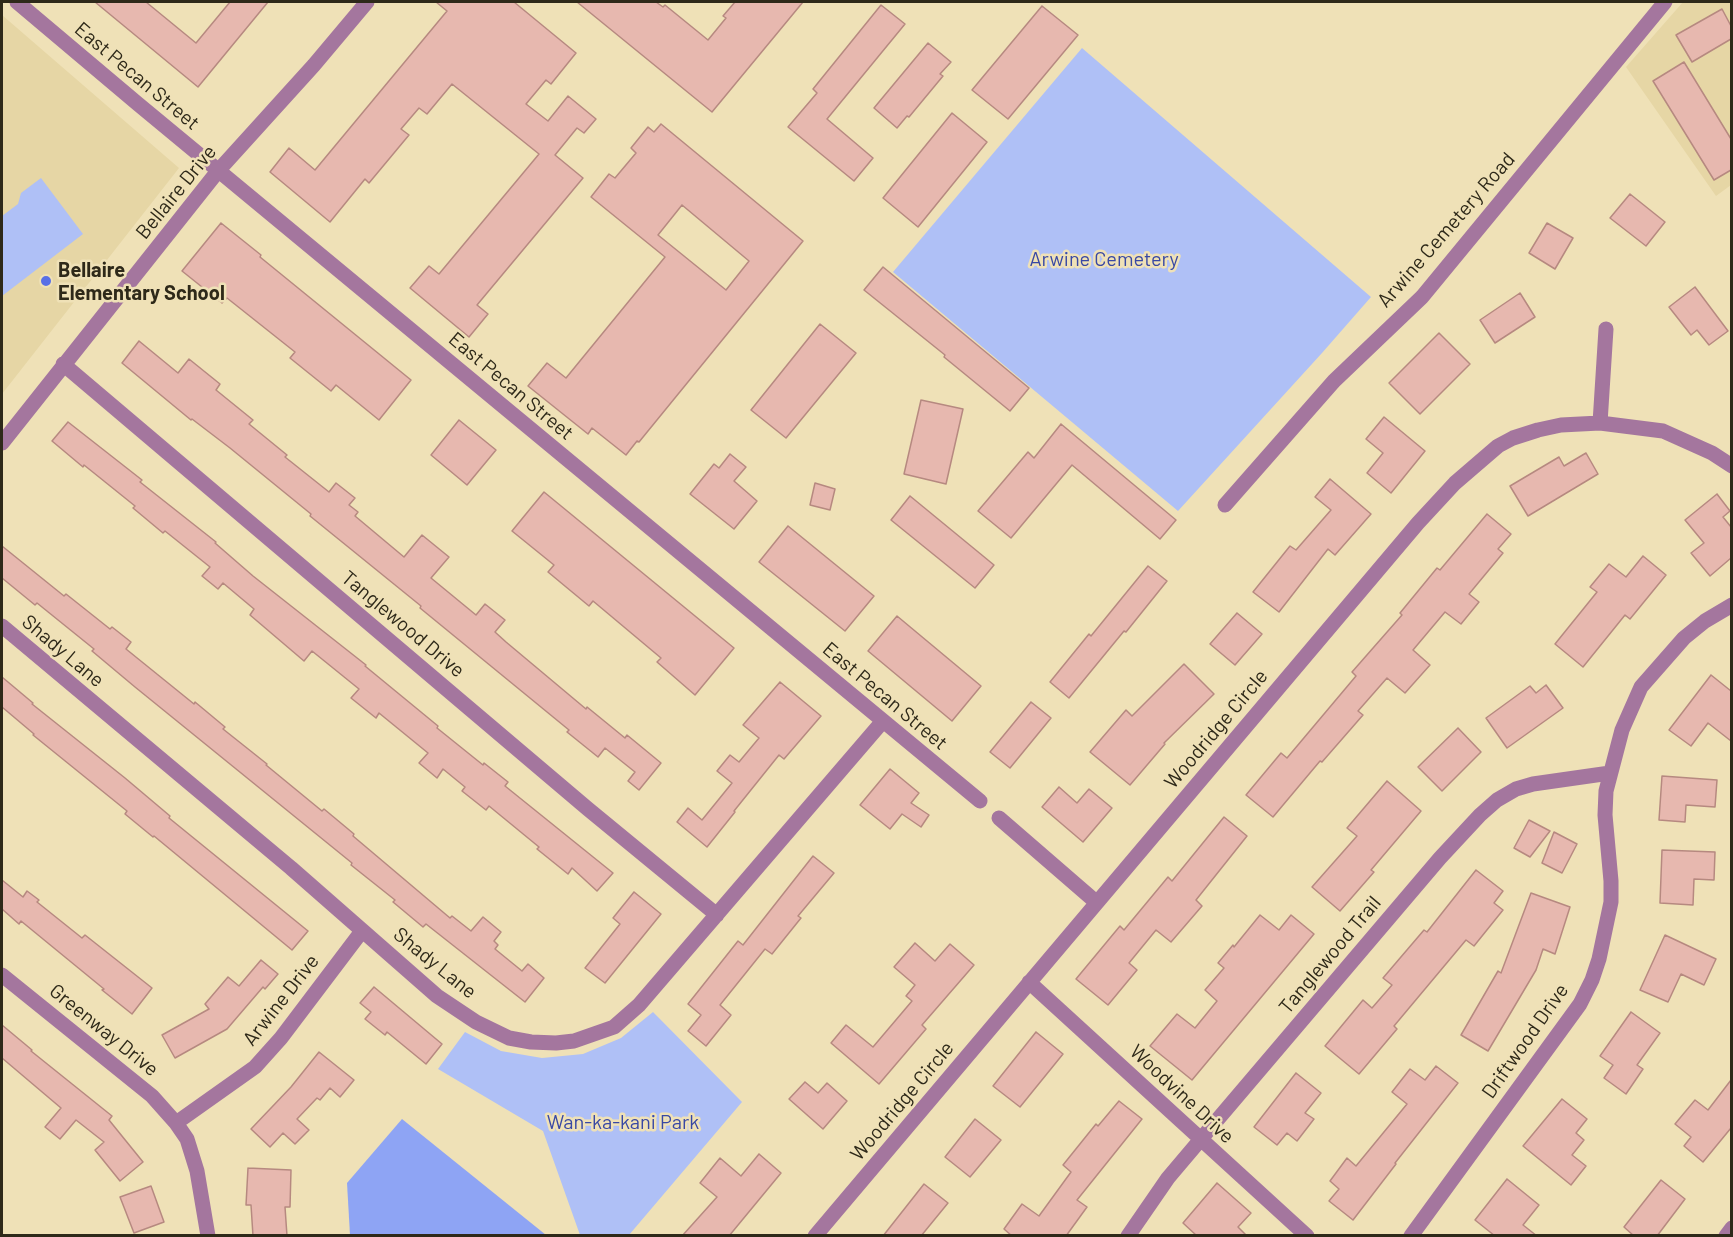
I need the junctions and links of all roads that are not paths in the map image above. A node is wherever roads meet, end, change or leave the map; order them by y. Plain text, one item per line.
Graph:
1 (17, 2) edge
2 (367, 2) edge
3 (1665, 2) edge
4 (218, 171) junction
5 (1606, 328) dead end
6 (63, 364) junction
7 (1600, 423) junction
8 (2, 442) edge
9 (1731, 466) edge
10 (1225, 505) dead end
11 (1731, 605) edge
12 (2, 626) edge
13 (883, 721) junction
14 (1610, 773) junction
15 (980, 801) dead end
16 (999, 818) dead end
17 (1096, 902) junction
18 (717, 915) junction
19 (362, 930) junction
20 (2, 975) edge
21 (1029, 982) junction
22 (176, 1124) junction
23 (1201, 1140) junction
24 (1731, 1228) edge
25 (208, 1236) edge
26 (815, 1236) edge
27 (1128, 1236) edge
28 (1307, 1236) edge
29 (1411, 1236) edge
30 (1726, 1236) edge

1 - 4 street, East Pecan Street
2 - 4 street, Bellaire Drive
3 - 10 street, Arwine Cemetery Road
4 - 6 street, Bellaire Drive
4 - 13 street, East Pecan Street
5 - 7 street
6 - 8 street, Bellaire Drive
6 - 18 street, Tanglewood Drive
7 - 9 street, Woodridge Circle
7 - 17 street, Woodridge Circle
11 - 14 street, Driftwood Drive
12 - 19 street, Shady Lane
13 - 15 street, East Pecan Street
13 - 18 street, Shady Lane
14 - 23 street, Tanglewood Trail
14 - 29 street, Driftwood Drive
16 - 17 street
17 - 21 street, Woodridge Circle
18 - 19 street, Shady Lane
19 - 22 street, Arwine Drive
20 - 22 street, Greenway Drive
21 - 23 street, Woodvine Drive
21 - 26 street, Woodridge Circle
22 - 25 street
23 - 27 street, Tanglewood Trail
23 - 28 street, Woodvine Drive
24 - 30 street

